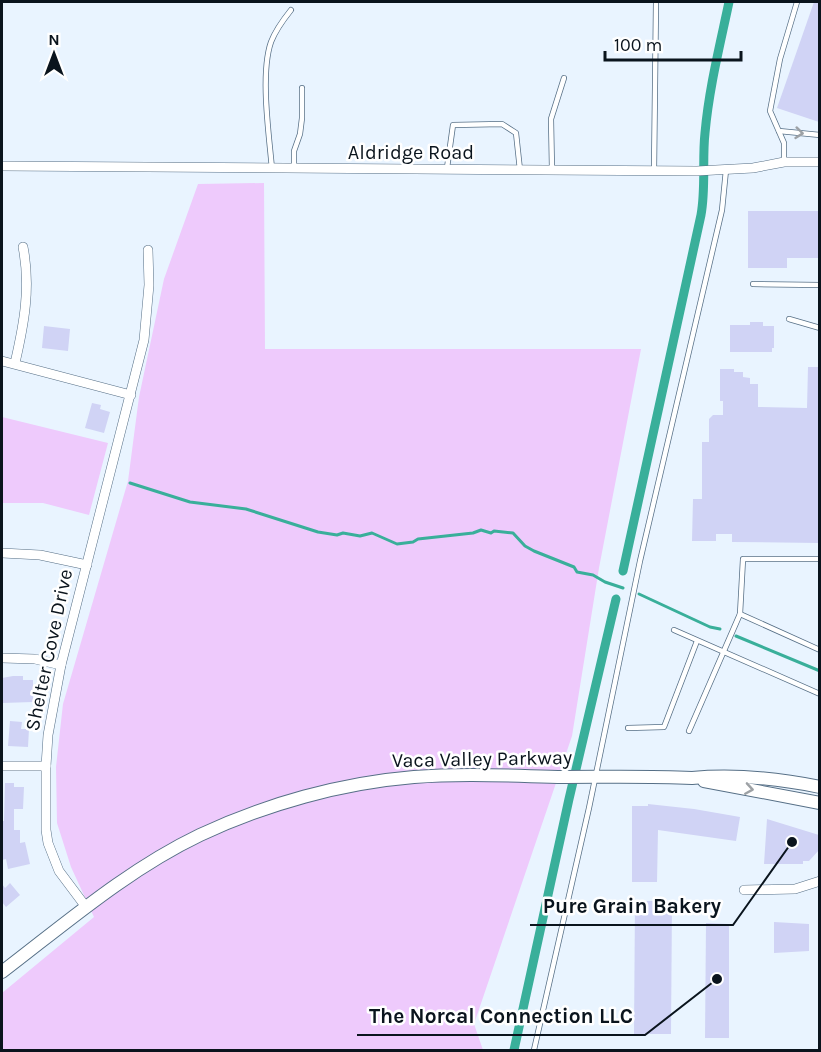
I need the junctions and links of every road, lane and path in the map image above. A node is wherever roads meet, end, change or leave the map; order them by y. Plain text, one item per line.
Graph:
1 (656, 2) edge
2 (797, 2) edge
3 (291, 10) dead end
4 (564, 78) dead end
5 (302, 88) dead end
6 (779, 131) junction
7 (819, 135) edge
8 (784, 162) junction
9 (819, 162) edge
10 (2, 166) edge
11 (272, 169) junction
12 (294, 169) junction
13 (447, 170) junction
14 (520, 170) junction
15 (552, 170) junction
16 (726, 170) junction
17 (654, 171) junction
18 (22, 247) dead end
19 (148, 250) dead end
20 (753, 284) dead end
21 (819, 285) edge
22 (789, 319) dead end
23 (819, 328) edge
24 (2, 361) edge
25 (15, 363) junction
26 (130, 395) junction
27 (2, 553) edge
28 (819, 558) edge
29 (87, 565) junction
30 (740, 614) junction
31 (674, 630) dead end
32 (697, 641) junction
33 (819, 650) edge
34 (723, 652) junction
35 (2, 658) edge
36 (61, 665) junction
37 (819, 694) edge
38 (628, 728) dead end
39 (689, 731) dead end
40 (2, 766) edge
41 (45, 766) junction
42 (591, 777) junction
43 (692, 778) junction
44 (819, 787) edge
45 (819, 803) edge
46 (819, 881) edge
47 (744, 890) dead end
48 (86, 907) junction
49 (2, 972) edge
50 (534, 1050) edge

1 - 17 lane
2 - 6 lane
3 - 11 lane
4 - 15 lane
5 - 12 lane
6 -> 7 lane
6 - 8 lane
8 - 9 street, Aldridge Road
8 - 16 street, Aldridge Road
10 - 11 street, Aldridge Road
11 - 12 street, Aldridge Road
12 - 13 street, Aldridge Road
13 - 14 street, Aldridge Road
13 - 14 lane
14 - 15 street, Aldridge Road
15 - 17 street, Aldridge Road
16 - 17 street, Aldridge Road
16 - 42 lane
18 - 25 street
19 - 26 street, Shelter Cove Drive
20 - 21 lane
22 - 23 lane
24 - 25 street
25 - 26 street
26 - 29 street, Shelter Cove Drive
27 - 29 street
28 - 30 lane
29 - 36 street, Shelter Cove Drive
30 - 33 lane
30 - 34 lane
31 - 32 lane
32 - 34 lane
32 - 38 lane
34 - 37 lane
34 - 39 lane
35 - 36 street
36 - 41 street, Shelter Cove Drive
40 - 41 street
41 - 48 street, Shelter Cove Drive
42 - 43 street, Vaca Valley Parkway
42 - 48 street, Vaca Valley Parkway
42 - 50 lane
43 - 44 street, Vaca Valley Parkway
43 -> 45 street, Vaca Valley Parkway
46 - 47 street
48 - 49 street, Vaca Valley Parkway

